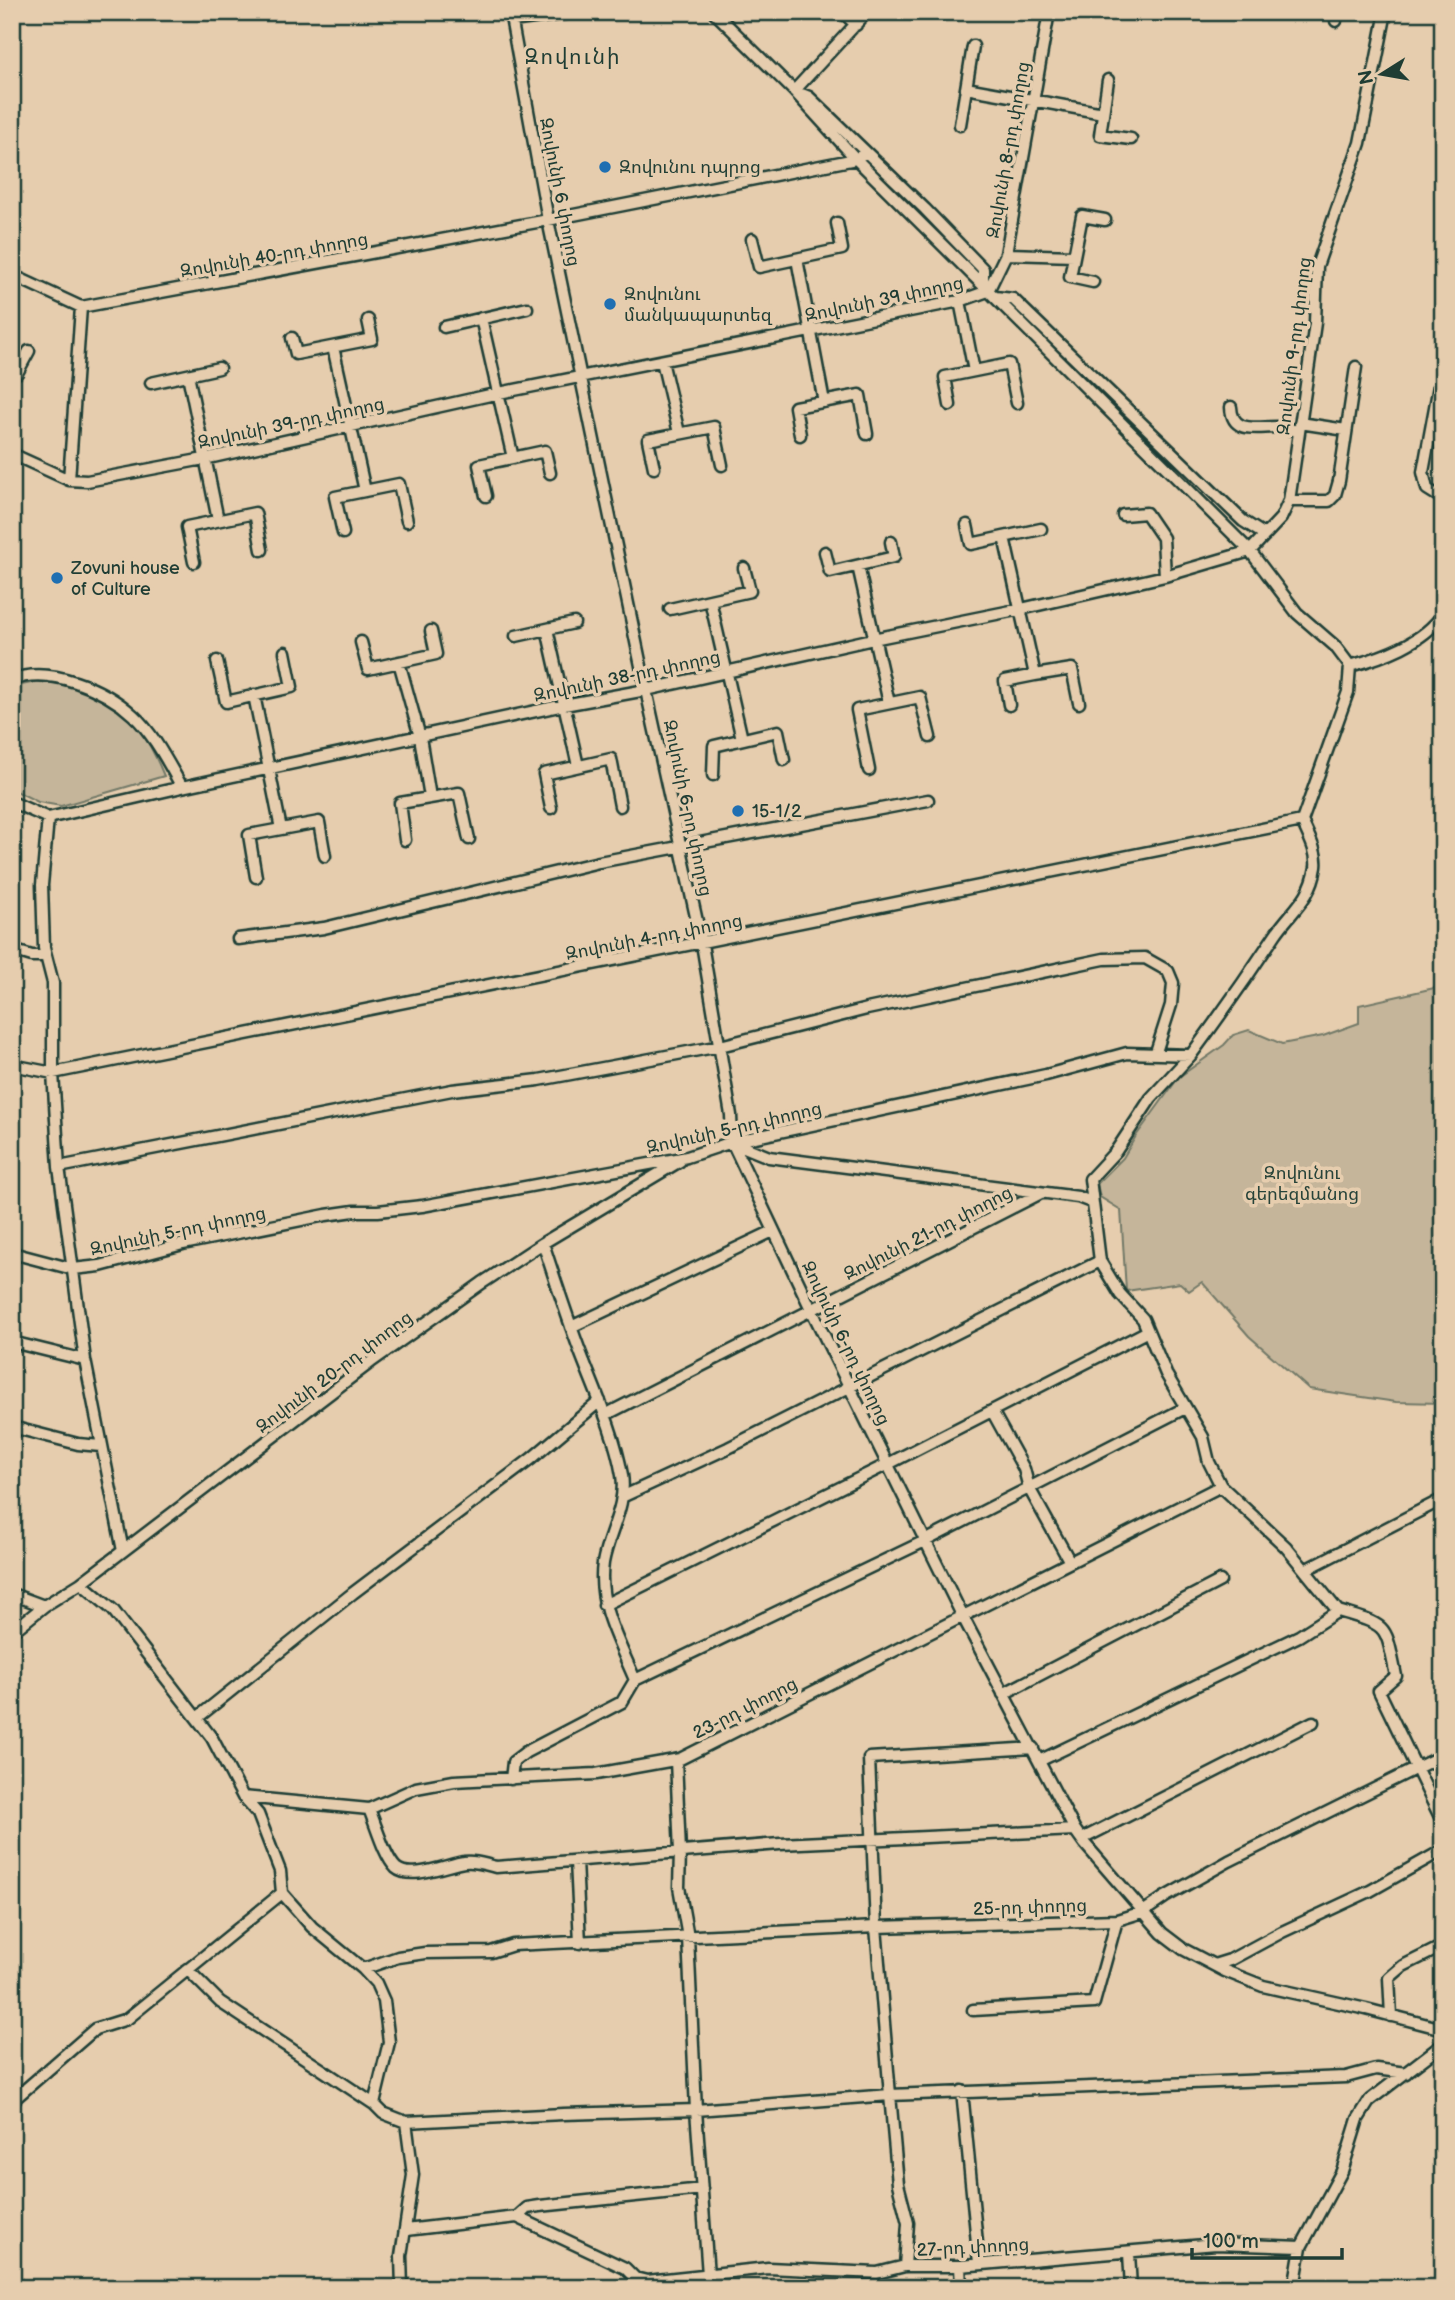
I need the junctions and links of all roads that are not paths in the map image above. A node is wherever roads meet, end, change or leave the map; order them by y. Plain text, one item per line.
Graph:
1 (578, 12) edge
2 (714, 12) edge
3 (843, 12) edge
4 (867, 12) edge
5 (1049, 12) edge
6 (1387, 12) edge
7 (511, 17) edge
8 (856, 25) junction
9 (973, 46) dead end
10 (1108, 80) dead end
11 (966, 88) junction
12 (794, 91) junction
13 (1033, 100) junction
14 (1103, 113) junction
15 (960, 125) dead end
16 (1132, 139) dead end
17 (866, 152) junction
18 (856, 159) junction
19 (548, 220) junction
20 (1105, 220) dead end
21 (837, 223) dead end
22 (752, 239) dead end
23 (1006, 254) junction
24 (1074, 256) junction
25 (797, 259) junction
26 (12, 275) edge
27 (1093, 282) dead end
28 (988, 291) junction
29 (960, 301) junction
30 (81, 307) junction
31 (527, 308) dead end
32 (481, 318) junction
33 (368, 320) dead end
34 (444, 327) dead end
35 (811, 332) junction
36 (292, 338) dead end
37 (333, 347) junction
38 (29, 351) dead end
39 (662, 361) junction
40 (1443, 364) edge
41 (1356, 367) dead end
42 (219, 368) dead end
43 (12, 371) edge
44 (974, 371) junction
45 (188, 375) junction
46 (581, 377) junction
47 (151, 383) dead end
48 (499, 393) junction
49 (824, 401) junction
50 (1017, 403) dead end
51 (950, 405) dead end
52 (1231, 407) dead end
53 (352, 426) junction
54 (1300, 427) junction
55 (1346, 430) junction
56 (679, 433) junction
57 (867, 434) dead end
58 (800, 436) dead end
59 (12, 454) edge
60 (513, 458) junction
61 (204, 459) junction
62 (722, 465) dead end
63 (654, 468) dead end
64 (550, 473) dead end
65 (69, 480) junction
66 (365, 491) junction
67 (486, 496) dead end
68 (1443, 499) edge
69 (1289, 501) junction
70 (1123, 515) dead end
71 (218, 520) junction
72 (407, 521) dead end
73 (967, 525) dead end
74 (1041, 529) dead end
75 (343, 533) dead end
76 (1265, 536) junction
77 (1004, 537) junction
78 (891, 542) dead end
79 (262, 550) dead end
80 (1250, 551) junction
81 (825, 552) dead end
82 (194, 562) dead end
83 (858, 566) junction
84 (744, 568) dead end
85 (1166, 576) junction
86 (709, 600) junction
87 (670, 609) dead end
88 (1021, 609) junction
89 (1443, 614) edge
90 (575, 623) dead end
91 (547, 629) junction
92 (431, 631) dead end
93 (516, 636) dead end
94 (873, 639) junction
95 (361, 642) dead end
96 (285, 652) dead end
97 (217, 661) dead end
98 (399, 662) junction
99 (1350, 666) junction
100 (727, 671) junction
101 (1035, 676) junction
102 (12, 680) edge
103 (646, 690) junction
104 (254, 695) junction
105 (889, 703) junction
106 (1079, 703) dead end
107 (564, 705) junction
108 (1009, 705) dead end
109 (420, 737) junction
110 (930, 737) dead end
111 (742, 739) junction
112 (783, 760) dead end
113 (578, 766) junction
114 (269, 768) junction
115 (870, 770) dead end
116 (713, 775) dead end
117 (182, 787) junction
118 (430, 797) junction
119 (928, 800) dead end
120 (12, 802) edge
121 (620, 806) dead end
122 (551, 808) dead end
123 (48, 818) junction
124 (1302, 821) junction
125 (281, 829) junction
126 (469, 839) dead end
127 (405, 840) dead end
128 (680, 846) junction
129 (325, 856) dead end
130 (256, 877) dead end
131 (238, 939) dead end
132 (702, 944) junction
133 (12, 950) edge
134 (46, 956) junction
135 (720, 1046) junction
136 (1156, 1052) junction
137 (1191, 1055) junction
138 (12, 1065) edge
139 (53, 1073) junction
140 (732, 1142) junction
141 (687, 1157) junction
142 (59, 1167) junction
143 (1041, 1193) junction
144 (1091, 1202) junction
145 (773, 1231) junction
146 (542, 1242) junction
147 (12, 1253) edge
148 (1100, 1261) junction
149 (73, 1269) junction
150 (812, 1311) junction
151 (571, 1327) junction
152 (1148, 1331) junction
153 (12, 1342) edge
154 (85, 1360) junction
155 (850, 1387) junction
156 (600, 1401) junction
157 (1185, 1408) junction
158 (992, 1411) junction
159 (605, 1415) junction
160 (12, 1427) edge
161 (101, 1446) junction
162 (888, 1464) junction
163 (1221, 1486) junction
164 (1029, 1488) junction
165 (624, 1496) junction
166 (1443, 1499) edge
167 (927, 1540) junction
168 (123, 1551) junction
169 (1070, 1562) junction
170 (1305, 1570) junction
171 (1220, 1581) dead end
172 (81, 1583) junction
173 (12, 1594) edge
174 (604, 1605) junction
175 (44, 1606) junction
176 (1338, 1611) junction
177 (962, 1616) junction
178 (12, 1632) edge
179 (635, 1680) junction
180 (1003, 1694) junction
181 (197, 1718) junction
182 (1313, 1721) dead end
183 (1032, 1748) junction
184 (1443, 1755) edge
185 (676, 1760) junction
186 (1040, 1761) junction
187 (1416, 1769) junction
188 (512, 1779) junction
189 (243, 1797) junction
190 (369, 1809) junction
191 (1443, 1823) edge
192 (1078, 1834) junction
193 (871, 1839) junction
194 (1443, 1850) edge
195 (680, 1852) junction
196 (576, 1861) junction
197 (282, 1893) junction
198 (1143, 1912) junction
199 (1117, 1920) junction
200 (876, 1927) junction
201 (688, 1937) junction
202 (580, 1943) junction
203 (1443, 1946) edge
204 (1214, 1965) junction
205 (187, 1969) junction
206 (363, 1969) junction
207 (973, 2010) dead end
208 (1391, 2016) junction
209 (1443, 2029) edge
210 (1443, 2044) edge
211 (1406, 2073) junction
212 (962, 2091) junction
213 (890, 2095) junction
214 (12, 2101) edge
215 (374, 2104) junction
216 (696, 2110) junction
217 (406, 2122) junction
218 (702, 2189) junction
219 (517, 2217) junction
220 (406, 2230) junction
221 (1301, 2247) junction
222 (1129, 2253) junction
223 (979, 2263) junction
224 (905, 2266) junction
225 (960, 2266) junction
226 (708, 2275) junction
227 (647, 2284) edge
228 (402, 2288) edge
229 (961, 2288) edge
230 (1131, 2288) edge
231 (1294, 2288) edge

1 - 7 street
2 - 12 street
3 - 8 street
4 - 8 street
5 - 13 street, Զովունի 8-րդ փողոց
6 - 54 street, Զովունի 9-րդ փողոց
7 - 19 street, Զովունի 6 փողոց
8 - 12 street
9 - 11 street
10 - 14 street
11 - 13 street
11 - 15 street
12 - 17 street
12 - 18 street
13 - 14 street
13 - 23 street, Զովունի 8-րդ փողոց
14 - 16 street
17 - 18 street
17 - 28 street
18 - 19 street, Զովունի 40-րդ փողոց
18 - 28 street
19 - 30 street, Զովունի 40-րդ փողոց
19 - 46 street, Զովունի 6 փողոց
20 - 24 street
21 - 25 street
22 - 25 street
23 - 24 street
23 - 28 street, Զովունի 8-րդ փողոց
24 - 27 street
25 - 35 street
26 - 30 street
28 - 29 street, Զովունի 39 փողոց
28 - 76 street
28 - 80 street
29 - 35 street, Զովունի 39 փողոց
29 - 44 street
30 - 65 street
31 - 32 street
32 - 34 street
32 - 48 street
33 - 37 street
35 - 39 street, Զովունի 39 փողոց
35 - 49 street
36 - 37 street
37 - 53 street
38 - 43 street
39 - 46 street, Զովունի 39 փողոց
39 - 56 street
40 - 68 street
41 - 55 street
42 - 45 street
44 - 50 street
44 - 51 street
45 - 47 street
45 - 61 street
46 - 48 street, Զովունի 39-րդ փողոց
46 - 103 street, Զովունի 6-րդ փողոց
48 - 53 street, Զովունի 39-րդ փողոց
48 - 60 street
49 - 57 street
49 - 58 street
52 - 54 street
53 - 61 street, Զովունի 39-րդ փողոց
53 - 66 street
54 - 55 street
54 - 69 street, Զովունի 9-րդ փողոց
55 - 69 street
56 - 62 street
56 - 63 street
59 - 65 street, Զովունի 39-րդ փողոց
60 - 64 street
60 - 67 street
61 - 65 street, Զովունի 39-րդ փողոց
61 - 71 street
66 - 72 street
66 - 75 street
69 - 76 street, Զովունի 9-րդ փողոց
70 - 85 street
71 - 79 street
71 - 82 street
73 - 77 street
74 - 77 street
76 - 80 street, Զովունի 9-րդ փողոց
77 - 88 street
78 - 83 street
80 - 85 street, Զովունի 38-րդ փողոց
80 - 99 street
81 - 83 street
83 - 94 street
84 - 86 street
85 - 88 street, Զովունի 38-րդ փողոց
86 - 87 street
86 - 100 street
88 - 94 street, Զովունի 38-րդ փողոց
88 - 101 street
89 - 99 street
90 - 91 street
91 - 93 street
91 - 107 street
92 - 98 street
94 - 100 street, Զովունի 38-րդ փողոց
94 - 105 street
95 - 98 street
96 - 104 street
97 - 104 street
98 - 109 street
99 - 124 street
100 - 103 street, Զովունի 38-րդ փողոց
100 - 111 street
101 - 106 street
101 - 108 street
102 - 117 street
103 - 107 street, Զովունի 38-րդ փողոց
103 - 128 street, Զովունի 6-րդ փողոց
104 - 114 street
105 - 110 street
105 - 115 street
107 - 109 street, Զովունի 38-րդ փողոց
107 - 113 street
109 - 114 street, Զովունի 38-րդ փողոց
109 - 118 street
111 - 112 street
111 - 116 street
113 - 121 street
113 - 122 street
114 - 117 street, Զովունի 38-րդ փողոց
114 - 125 street
117 - 123 street, Զովունի 38-րդ փողոց
118 - 126 street
118 - 127 street
119 - 128 street
120 - 123 street
123 - 134 street
124 - 132 street, Զովունի 4-րդ փողոց
124 - 137 street
125 - 129 street
125 - 130 street
128 - 131 street
128 - 132 street, Զովունի 6-րդ փողոց
132 - 135 street, Զովունի 6-րդ փողոց
132 - 139 street, Զովունի 4-րդ փողոց
133 - 134 street
134 - 139 street
135 - 136 street
135 - 140 street, Զովունի 6-րդ փողոց
135 - 142 street
136 - 137 street, Զովունի 5-րդ փողոց
136 - 140 street, Զովունի 5-րդ փողոց
137 - 144 street
138 - 139 street, Զովունի 4-րդ փողոց
139 - 142 street
140 - 141 street, Զովունի 5-րդ փողոց
140 - 143 street
140 - 145 street, Զովունի 6-րդ փողոց
141 - 146 street, Զովունի 20-րդ փողոց
141 - 149 street, Զովունի 5-րդ փողոց
142 - 149 street
143 - 144 street
143 - 150 street, Զովունի 21-րդ փողոց
144 - 148 street
145 - 150 street, Զովունի 6-րդ փողոց
145 - 151 street
146 - 151 street
146 - 168 street, Զովունի 20-րդ փողոց
147 - 149 street, Զովունի 5-րդ փողոց
148 - 152 street
148 - 155 street
149 - 154 street
150 - 155 street, Զովունի 6-րդ փողոց
150 - 159 street, Զովունի 21-րդ փողոց
151 - 156 street
152 - 157 street
152 - 158 street
153 - 154 street
154 - 161 street
155 - 162 street, Զովունի 6-րդ փողոց
155 - 165 street
156 - 159 street
156 - 181 street
157 - 163 street
157 - 164 street
158 - 162 street
158 - 164 street
159 - 165 street
160 - 161 street
161 - 168 street
162 - 167 street, Զովունի 6-րդ փողոց
162 - 174 street
163 - 169 street, 23-րդ փողոց
163 - 170 street
164 - 167 street
164 - 169 street
165 - 174 street
166 - 170 street
167 - 177 street, Զովունի 6-րդ փողոց
167 - 179 street
168 - 172 street, Զովունի 20-րդ փողոց
169 - 177 street, 23-րդ փողոց
170 - 176 street
171 - 180 street
172 - 175 street, Զովունի 20-րդ փողոց
172 - 181 street
173 - 175 street
174 - 179 street
175 - 178 street, Զովունի 20-րդ փողոց
176 - 186 street
176 - 187 street
177 - 180 street, Զովունի 6-րդ փողոց
177 - 185 street, 23-րդ փողոց
179 - 188 street
180 - 183 street, Զովունի 6-րդ փողոց
181 - 189 street
182 - 192 street
183 - 186 street, Զովունի 6-րդ փողոց
183 - 193 street
184 - 187 street, 25-րդ փողոց
185 - 188 street, 23-րդ փողոց
185 - 195 street
186 - 192 street, Զովունի 6-րդ փողոց
187 - 191 street
187 - 198 street, 25-րդ փողոց
188 - 190 street, 23-րդ փողոց
189 - 190 street, 23-րդ փողոց
189 - 197 street
190 - 196 street
192 - 193 street
192 - 198 street, Զովունի 6-րդ փողոց
193 - 195 street
193 - 200 street
194 - 204 street
195 - 196 street
195 - 201 street
196 - 202 street
197 - 205 street
197 - 206 street
198 - 199 street, 25-րդ փողոց
198 - 204 street, Զովունի 6-րդ փողոց
199 - 200 street, 25-րդ փողոց
199 - 207 street
200 - 201 street, 25-րդ փողոց
200 - 213 street
201 - 202 street, 25-րդ փողոց
201 - 216 street
202 - 206 street, 25-րդ փողոց
203 - 208 street
204 - 208 street, Զովունի 6-րդ փողոց
205 - 214 street
205 - 215 street
206 - 215 street
208 - 209 street, Զովունի 6-րդ փողոց
210 - 211 street
211 - 212 street
211 - 221 street
212 - 213 street
212 - 223 street
213 - 216 street
213 - 224 street
215 - 217 street
216 - 217 street
216 - 218 street
217 - 220 street
218 - 219 street
218 - 226 street
219 - 220 street
219 - 227 street
220 - 228 street
221 - 222 street, 27-րդ փողոց
221 - 231 street
222 - 223 street, 27-րդ փողոց
222 - 230 street
223 - 225 street, 27-րդ փողոց
224 - 225 street, 27-րդ փողոց
224 - 226 street, 27-րդ փողոց
225 - 229 street
226 - 227 street, 27-րդ փողոց

